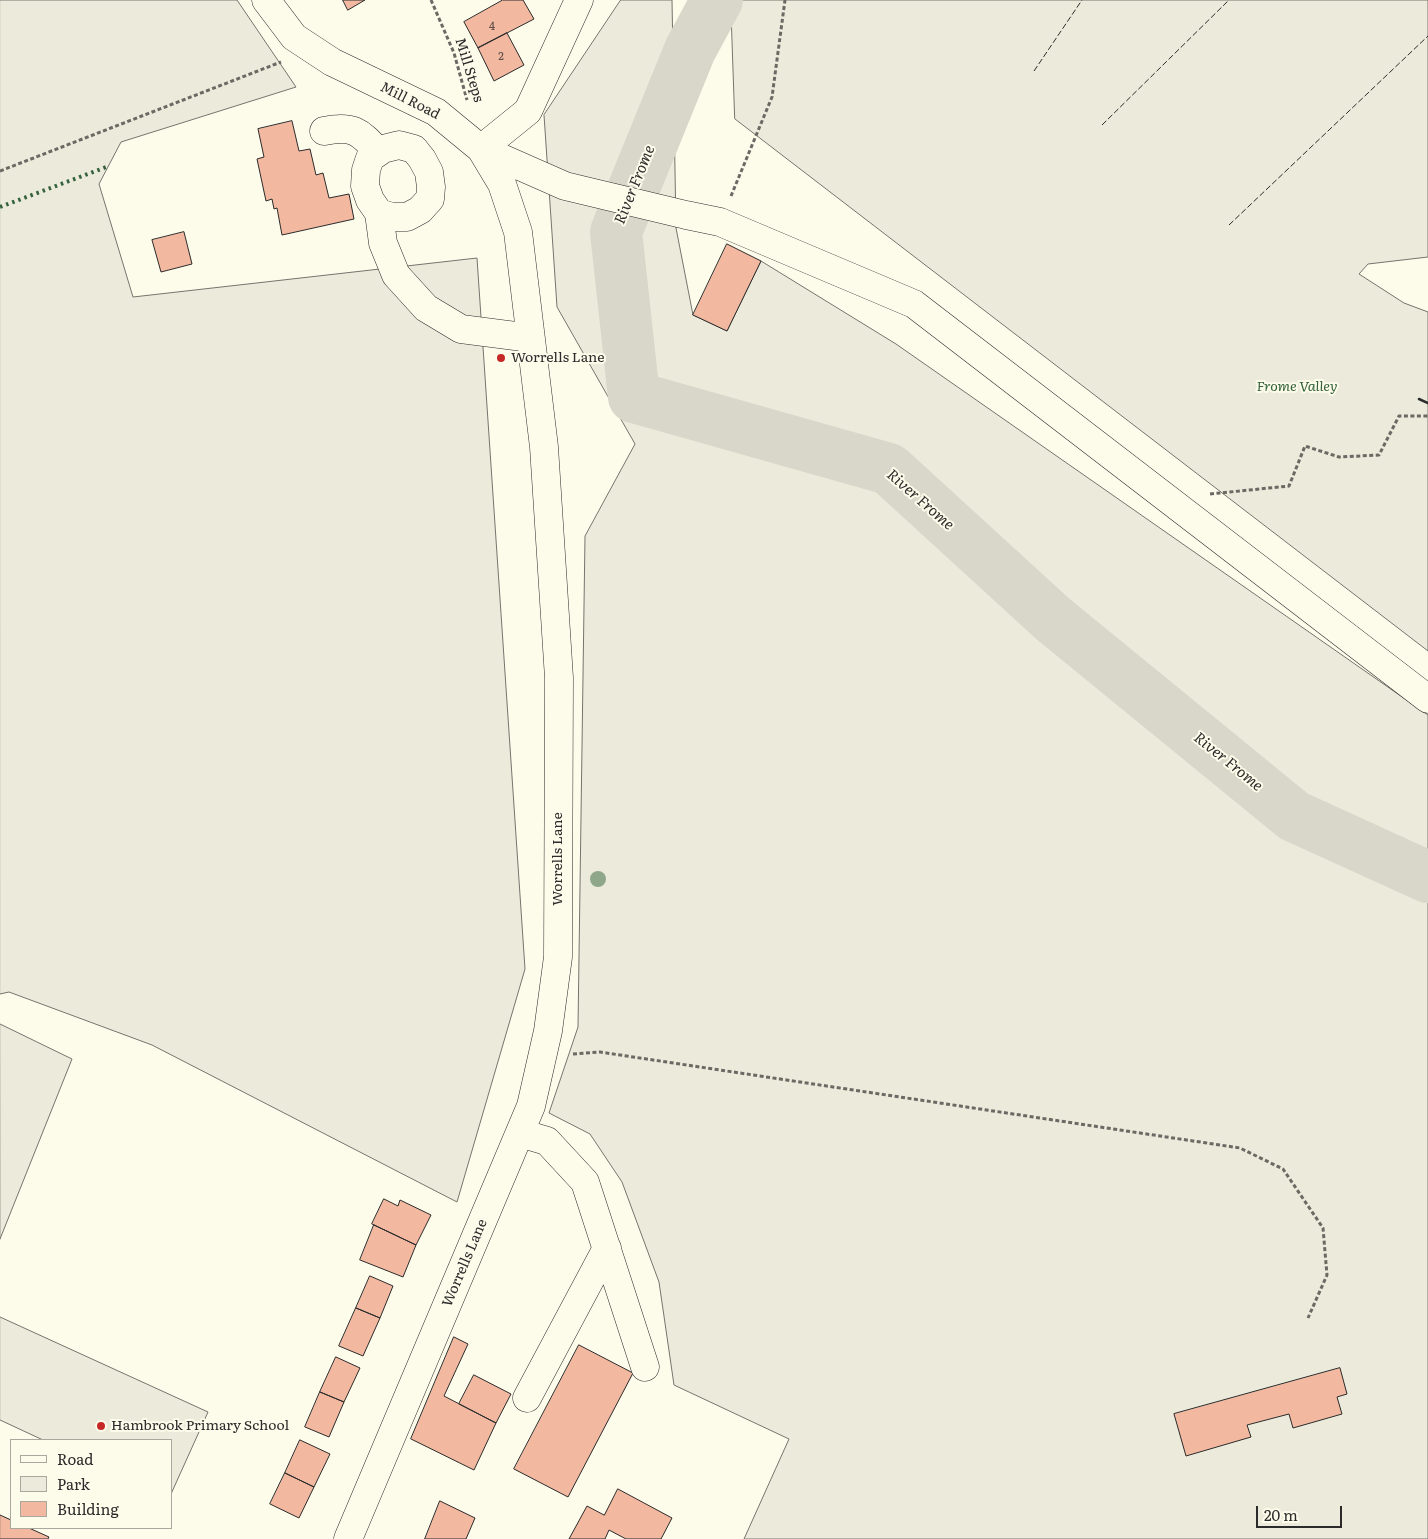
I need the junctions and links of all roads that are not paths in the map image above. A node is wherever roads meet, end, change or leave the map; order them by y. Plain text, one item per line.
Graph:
1 (266, 0) edge
2 (579, 0) edge
3 (452, 125) junction
4 (324, 131) dead end
5 (414, 149) junction
6 (481, 149) junction
7 (378, 152) junction
8 (379, 213) junction
9 (531, 338) junction
10 (1428, 699) edge
11 (520, 1133) junction
12 (607, 1248) junction
13 (645, 1367) dead end
14 (527, 1398) dead end
15 (348, 1539) edge

1 - 3 street, Mill Road
2 - 6 street
3 - 5 street
3 - 6 street, Mill Road
4 - 7 street
5 - 7 street
5 - 8 street
6 - 9 street, Worrells Lane
6 - 10 street, Mill Road
7 - 8 street
8 - 9 street
9 - 11 street, Worrells Lane
11 - 12 street
11 - 15 street, Worrells Lane
12 - 13 street
12 - 14 street

